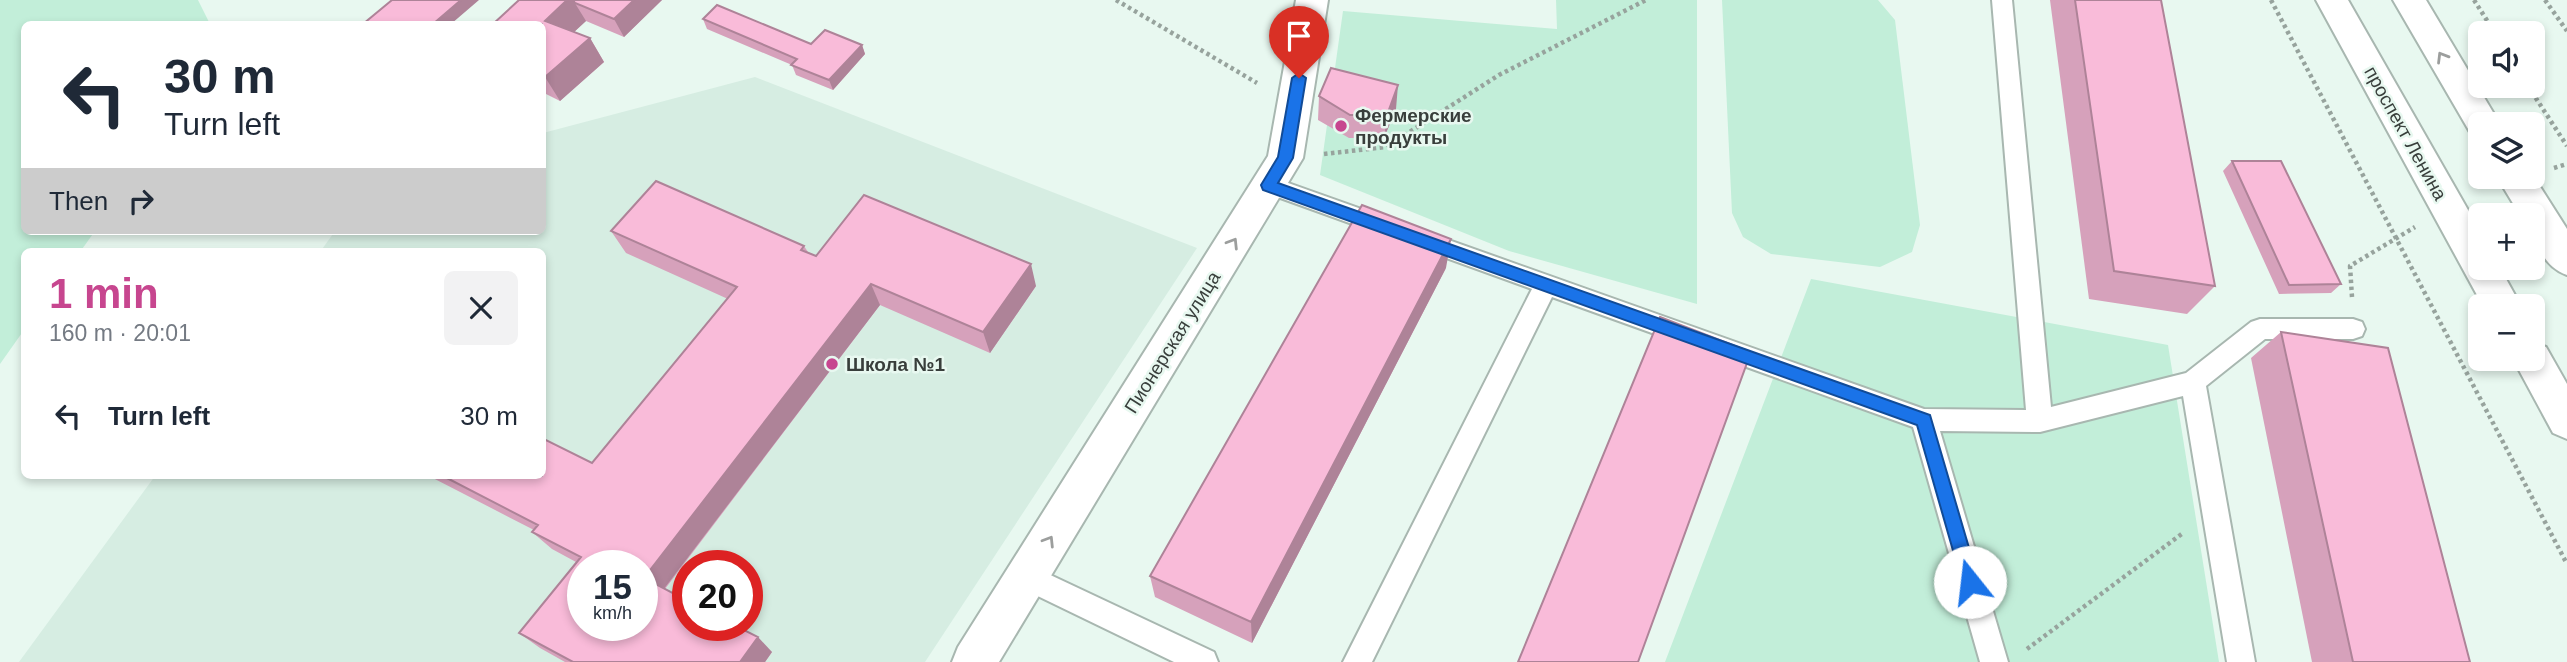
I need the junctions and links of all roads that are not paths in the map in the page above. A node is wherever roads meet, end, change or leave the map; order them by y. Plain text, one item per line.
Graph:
1 (1312, 0) edge
2 (2001, 0) edge
3 (2332, 0) edge
4 (2409, 0) edge
5 (2476, 112) edge
6 (1277, 172) junction
7 (2523, 189) edge
8 (2468, 245) edge
9 (2567, 260) edge
10 (1547, 283) junction
11 (2353, 329) road end
12 (2539, 371) edge
13 (2193, 382) junction
14 (1924, 420) junction
15 (2039, 421) junction
16 (2567, 421) edge
17 (1027, 577) junction
18 (974, 662) edge
19 (1204, 662) edge
20 (1357, 662) edge
21 (1994, 662) edge
22 (2241, 662) edge

1 - 6 street, Пионерская улица
2 - 15 lane
3 - 8 street, проспект Ленина
5 -> 4 street
6 - 10 lane
17 -> 6 street, Пионерская улица
7 - 9 street
10 - 14 lane
10 - 20 lane
11 - 13 lane
12 - 16 street
13 - 15 lane
13 - 22 lane
14 - 15 lane
14 - 21 lane
17 - 18 street, Пионерская улица
17 - 19 lane

